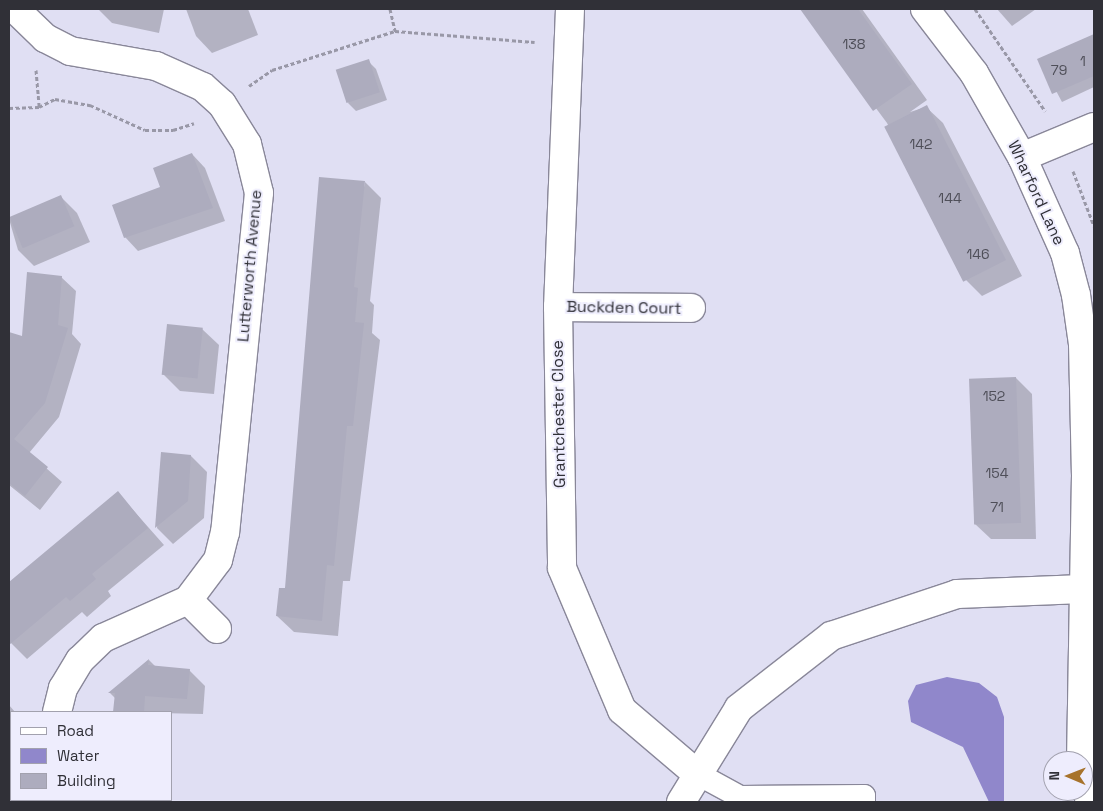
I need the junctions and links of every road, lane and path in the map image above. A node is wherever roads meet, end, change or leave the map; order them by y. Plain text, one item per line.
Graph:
1 (15, 9) edge
2 (390, 9) edge
3 (570, 9) edge
4 (925, 9) edge
5 (975, 9) edge
6 (395, 32) junction
7 (568, 44) junction
8 (222, 104) junction
9 (9, 108) edge
10 (1050, 118) dead end
11 (1094, 127) edge
12 (1022, 157) junction
13 (1072, 168) dead end
14 (1094, 226) edge
15 (558, 307) junction
16 (691, 308) dead end
17 (1083, 589) junction
18 (188, 600) junction
19 (217, 629) dead end
20 (57, 711) edge
21 (1081, 751) edge
22 (696, 773) junction
23 (680, 802) edge
24 (864, 802) edge

1 - 8 street, Lutterworth Avenue
2 - 6 path
3 - 7 street, Grantchester Close
4 - 12 street, Wharford Lane
5 - 10 path
6 - 7 path
6 - 8 path
7 - 15 street, Grantchester Close
8 - 9 path
8 - 18 street, Lutterworth Avenue
11 - 12 street
12 - 17 street, Wharford Lane
13 - 14 path
15 - 16 street, Buckden Court
15 - 22 street, Grantchester Close
17 - 21 street, Wharford Lane
17 - 22 street
18 - 19 street
18 - 20 street, Lutterworth Avenue
22 - 23 street
22 - 24 lane

